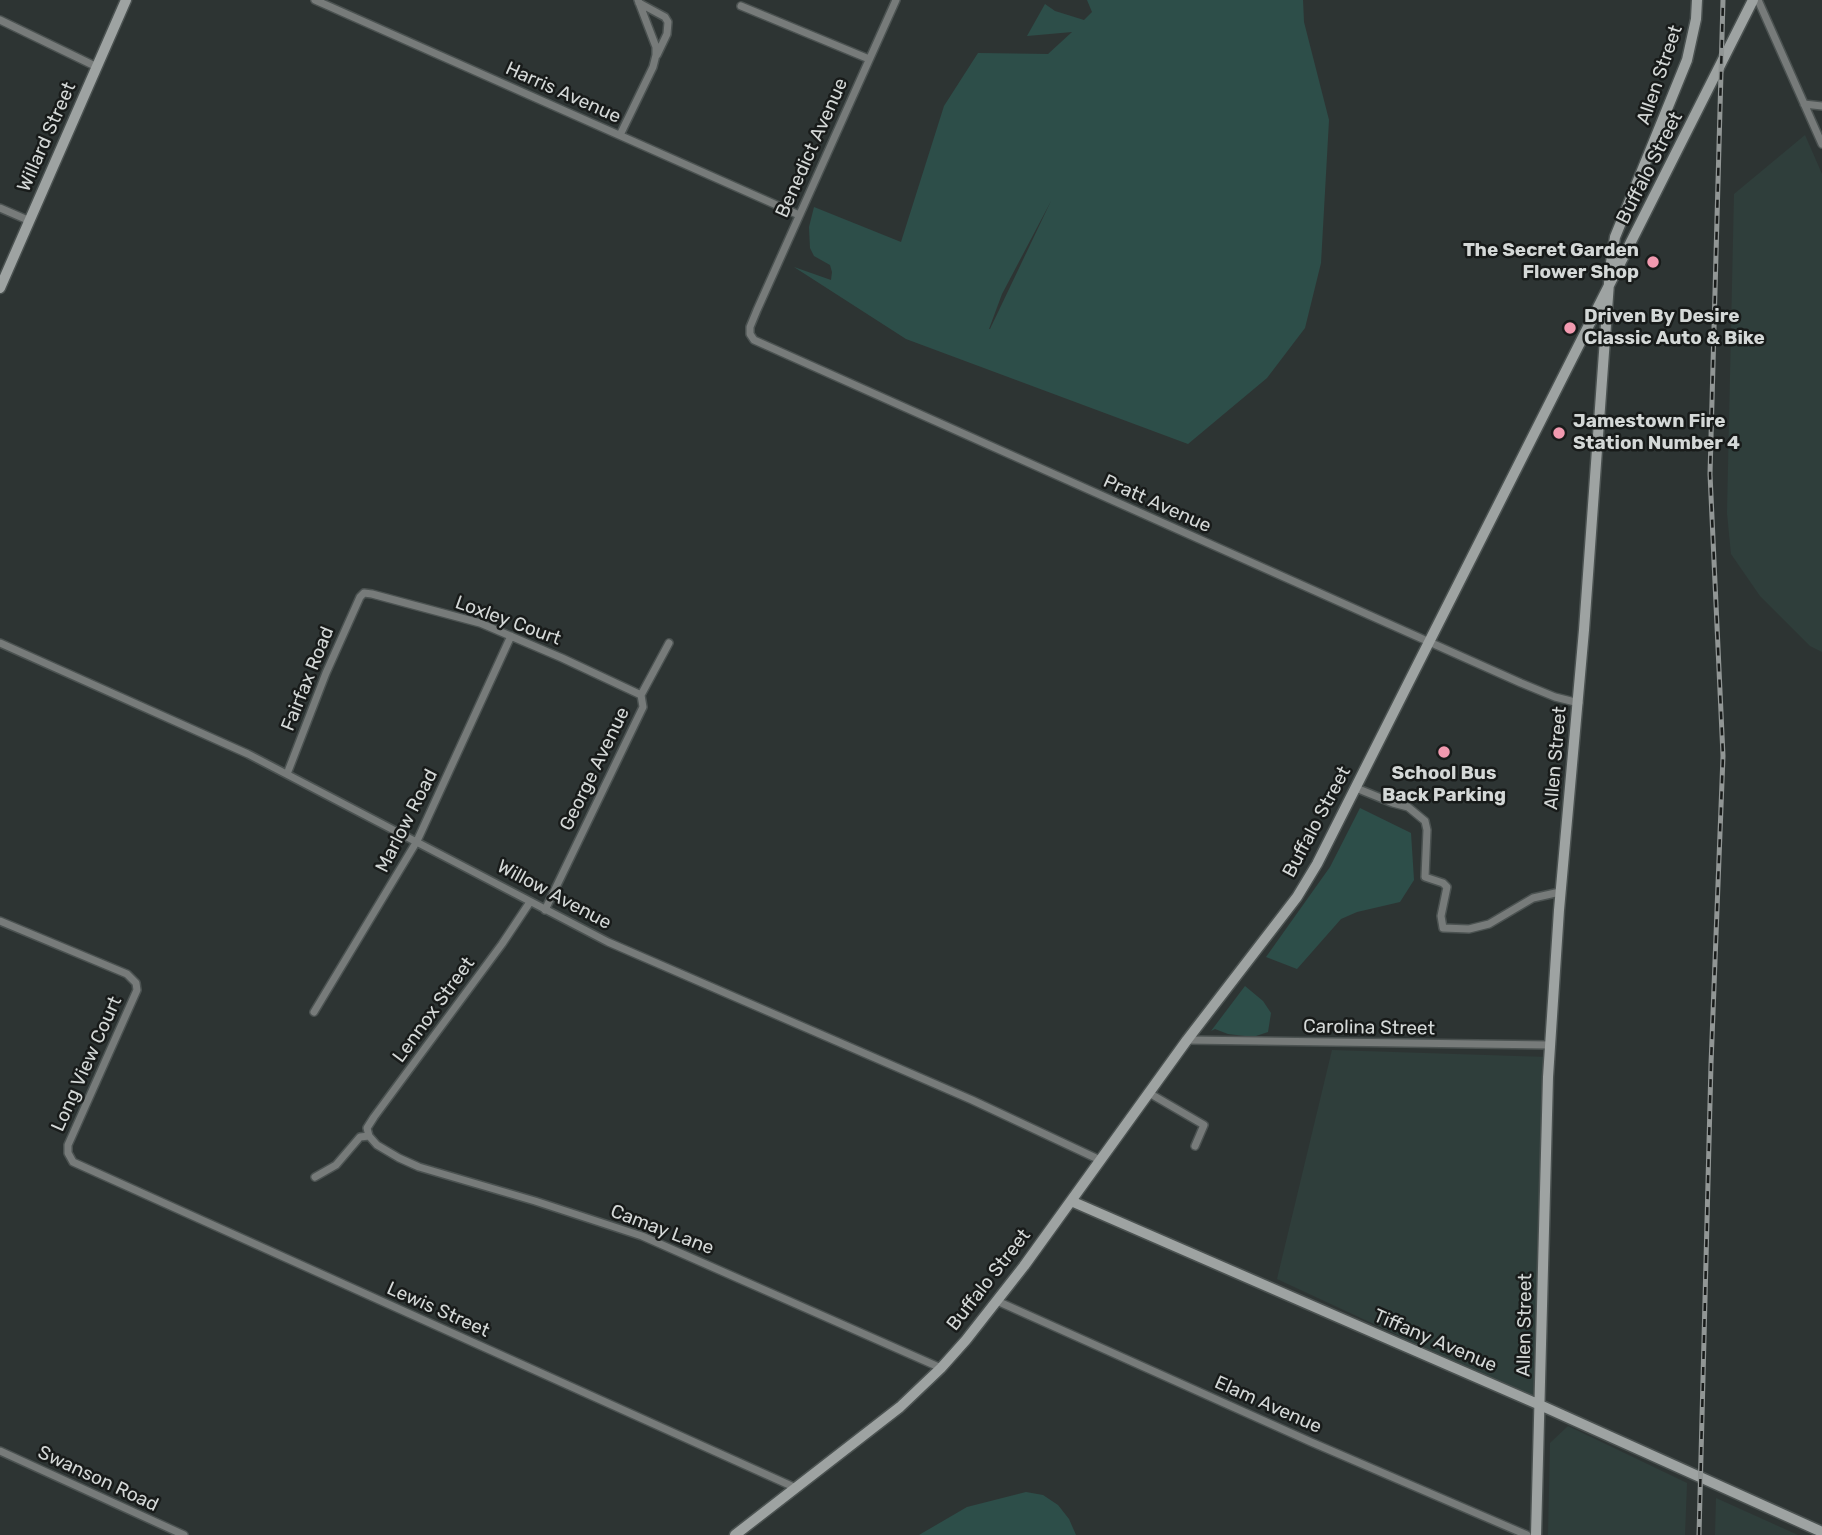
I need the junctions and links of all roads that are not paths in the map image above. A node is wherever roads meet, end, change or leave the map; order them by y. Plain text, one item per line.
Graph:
1 (126, 0) edge
2 (315, 0) edge
3 (896, 0) edge
4 (1697, 0) edge
5 (1756, 0) edge
6 (639, 2) edge
7 (741, 6) dead end
8 (0, 20) edge
9 (656, 55) junction
10 (869, 60) junction
11 (97, 67) junction
12 (1804, 104) junction
13 (1822, 106) edge
14 (620, 135) junction
15 (1822, 144) edge
16 (0, 208) edge
17 (799, 215) junction
18 (30, 221) junction
19 (1619, 228) junction
20 (1636, 235) junction
21 (0, 288) edge
22 (1608, 291) junction
23 (757, 310) joint
24 (360, 597) joint
25 (511, 636) junction
26 (1429, 642) junction
27 (0, 643) edge
28 (669, 643) dead end
29 (640, 695) junction
30 (1579, 703) junction
31 (287, 774) junction
32 (1356, 788) junction
33 (417, 841) junction
34 (1560, 892) junction
35 (530, 902) junction
36 (545, 910) junction
37 (0, 921) edge
38 (314, 1012) dead end
39 (1187, 1040) junction
40 (1550, 1045) junction
41 (1149, 1093) junction
42 (369, 1136) junction
43 (1195, 1146) dead end
44 (69, 1157) joint
45 (1100, 1160) junction
46 (315, 1177) dead end
47 (1071, 1201) junction
48 (997, 1301) junction
49 (941, 1368) junction
50 (1540, 1405) junction
51 (0, 1451) edge
52 (797, 1489) junction
53 (1822, 1532) edge
54 (184, 1535) edge
55 (735, 1535) edge
56 (1527, 1535) edge
57 (1536, 1535) edge

1 - 11 street, Willard Street
2 - 14 street, Harris Avenue
3 - 10 street, Benedict Avenue
4 - 19 street, Allen Street
5 - 12 street
5 - 20 street, Buffalo Street
6 - 9 street
6 - 9 street
7 - 10 street
8 - 11 street
9 - 14 street
10 - 17 street, Benedict Avenue
11 - 18 street, Willard Street
12 - 13 street
12 - 15 street
14 - 17 street, Harris Avenue
16 - 18 street
17 - 23 street, Benedict Avenue
18 - 21 street, Willard Street
19 - 20 street
19 - 22 street, Allen Street
20 - 22 street, Buffalo Street
22 - 26 street, Buffalo Street
22 - 30 street, Allen Street
23 - 26 street, Pratt Avenue
24 - 25 street, Loxley Court
24 - 31 street, Fairfax Road
25 - 29 street, Loxley Court
25 - 33 street, Marlow Road
26 - 30 street, Pratt Avenue
26 - 32 street, Buffalo Street
27 - 31 street, Willow Avenue
28 - 29 street, George Avenue
29 - 36 street, George Avenue
30 - 34 street, Allen Street
31 - 33 street, Willow Avenue
32 - 34 street
32 - 39 street, Buffalo Street
33 - 35 street, Willow Avenue
33 - 38 street, Marlow Road
34 - 40 street, Allen Street
35 - 36 street, Willow Avenue
35 - 42 street, Lennox Street
36 - 45 street, Willow Avenue
37 - 44 street, Long View Court
39 - 40 street, Carolina Street
39 - 41 street, Buffalo Street
40 - 50 street, Allen Street
41 - 43 street
41 - 45 street, Buffalo Street
42 - 46 street
42 - 49 street, Camay Lane
44 - 52 street, Lewis Street
45 - 47 street, Buffalo Street
47 - 48 street, Buffalo Street
47 - 50 street, Tiffany Avenue
48 - 49 street, Buffalo Street
48 - 56 street, Elam Avenue
49 - 52 street, Buffalo Street
50 - 53 street, Tiffany Avenue
50 - 57 street, Allen Street
51 - 54 street, Swanson Road
52 - 55 street, Buffalo Street

